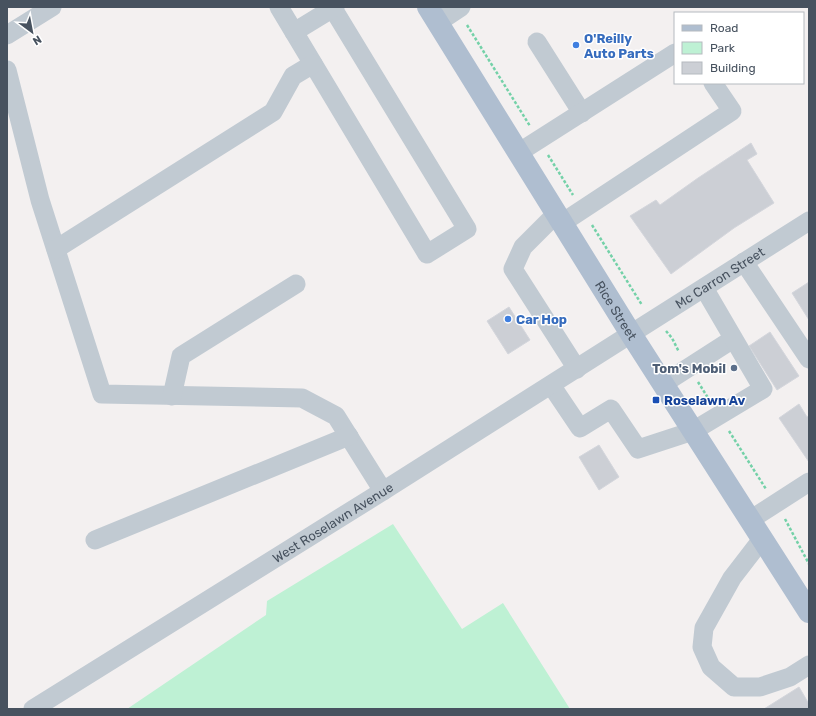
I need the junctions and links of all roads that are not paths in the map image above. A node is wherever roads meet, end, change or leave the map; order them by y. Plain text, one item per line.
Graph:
1 (52, 7) edge
2 (279, 7) edge
3 (333, 7) edge
4 (460, 8) edge
5 (432, 15) edge
6 (294, 32) junction
7 (7, 35) edge
8 (537, 42) dead end
9 (674, 54) edge
10 (313, 64) junction
11 (7, 70) edge
12 (714, 84) edge
13 (582, 113) junction
14 (518, 153) junction
15 (559, 219) junction
16 (809, 221) edge
17 (56, 249) junction
18 (744, 262) junction
19 (296, 284) dead end
20 (704, 288) junction
21 (631, 334) junction
22 (733, 339) junction
23 (809, 359) edge
24 (577, 369) junction
25 (663, 384) junction
26 (551, 385) junction
27 (172, 396) junction
28 (693, 431) junction
29 (349, 436) junction
30 (809, 482) edge
31 (383, 491) junction
32 (750, 520) junction
33 (762, 539) junction
34 (95, 540) dead end
35 (809, 612) edge
36 (809, 665) edge
37 (33, 709) edge

1 - 7 street
2 - 6 street
3 - 6 street
3 - 10 street
4 - 5 street
5 - 14 main road, Rice Street
6 - 10 street
8 - 13 street
9 - 13 street
10 - 17 street
11 - 17 street
12 - 15 street
13 - 14 street
14 - 15 main road, Rice Street
15 - 21 main road, Rice Street
15 - 24 street
16 - 18 street, Mc Carron Street
17 - 27 street
18 - 20 street, Mc Carron Street
18 - 23 street
19 - 27 street
20 - 21 street, Mc Carron Street
20 - 22 street
21 - 24 street, West Roselawn Avenue
21 - 25 main road, Rice Street
22 - 25 street
22 - 28 street
24 - 26 street, West Roselawn Avenue
25 - 28 main road, Rice Street
26 - 28 street
26 - 31 street, West Roselawn Avenue
27 - 29 street
28 - 32 main road, Rice Street
29 - 31 street
29 - 34 street
30 - 32 street
31 - 37 street, West Roselawn Avenue
32 - 33 main road, Rice Street
33 - 35 main road, Rice Street
33 - 36 street

